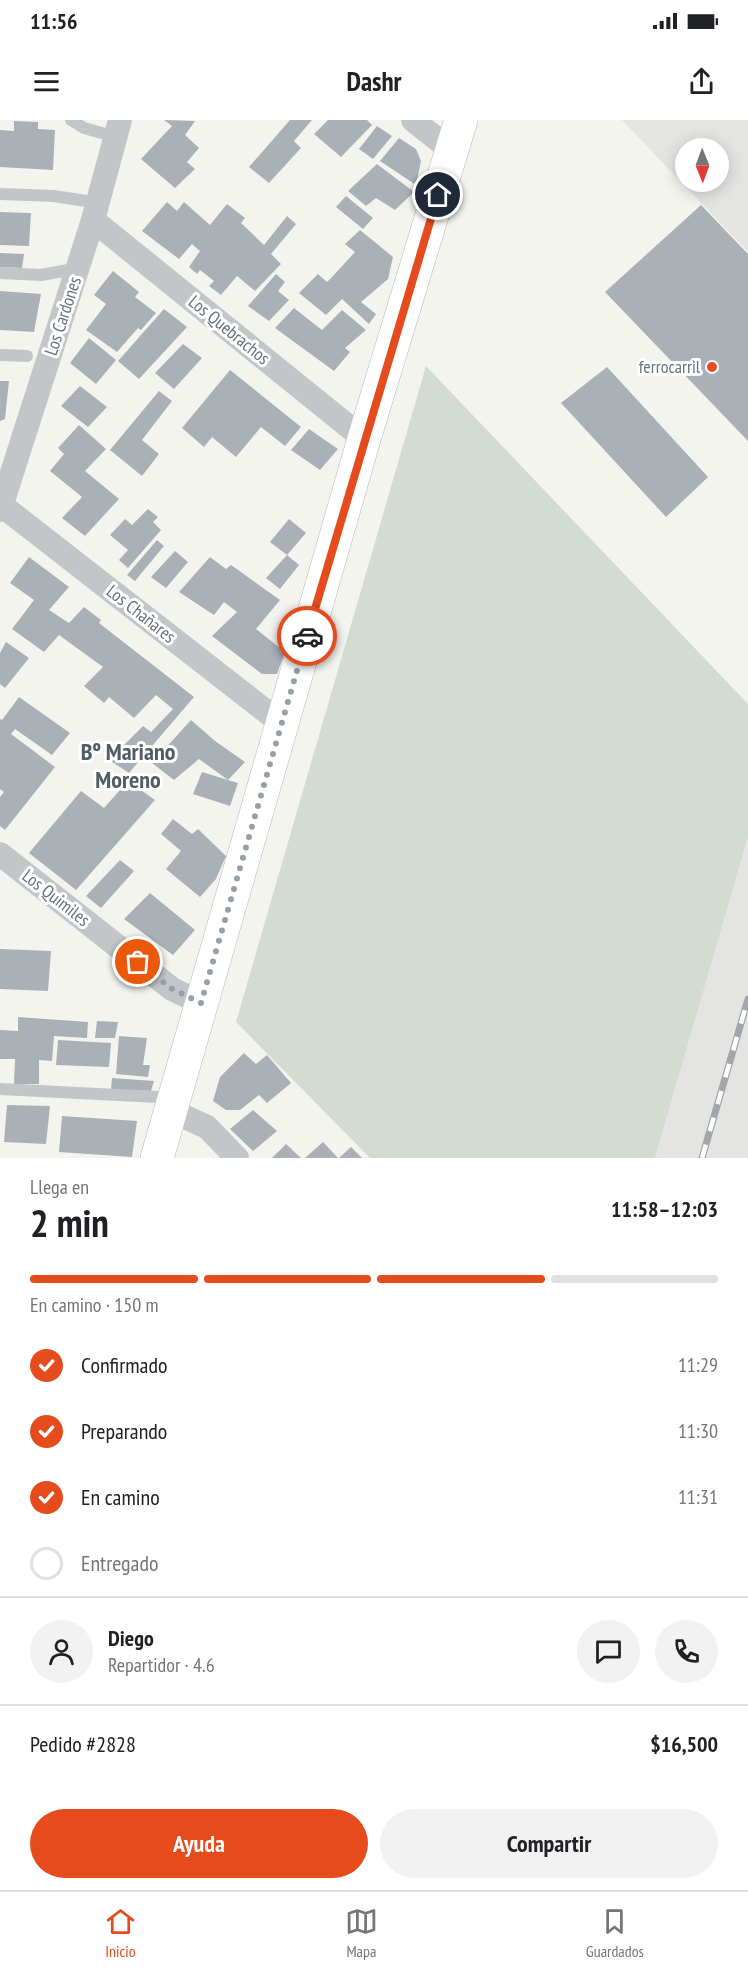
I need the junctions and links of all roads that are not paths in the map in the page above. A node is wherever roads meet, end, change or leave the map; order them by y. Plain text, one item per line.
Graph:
1 (71, 120) edge
2 (413, 120) edge
3 (461, 120) edge
4 (118, 128) edge
5 (452, 151) junction
6 (0, 194) edge
7 (96, 212) junction
8 (79, 268) junction
9 (0, 273) edge
10 (0, 355) edge
11 (27, 356) dead end
12 (364, 439) junction
13 (0, 506) edge
14 (281, 723) junction
15 (0, 854) edge
16 (201, 1003) junction
17 (0, 1089) edge
18 (172, 1105) junction
19 (157, 1158) edge
20 (237, 1158) edge

1 - 4 lane
2 - 5 street
3 - 5 street
4 - 7 street, Los Cardones
5 - 12 street
6 - 7 lane
7 - 8 street, Los Cardones
7 - 12 street, Los Quebrachos
8 - 9 lane
8 - 13 street, Los Cardones
10 - 11 lane
12 - 14 street
13 - 14 street, Los Chañares
14 - 16 street
15 - 16 street, Los Quimiles
16 - 18 street
17 - 18 lane
18 - 19 street
18 - 20 street

